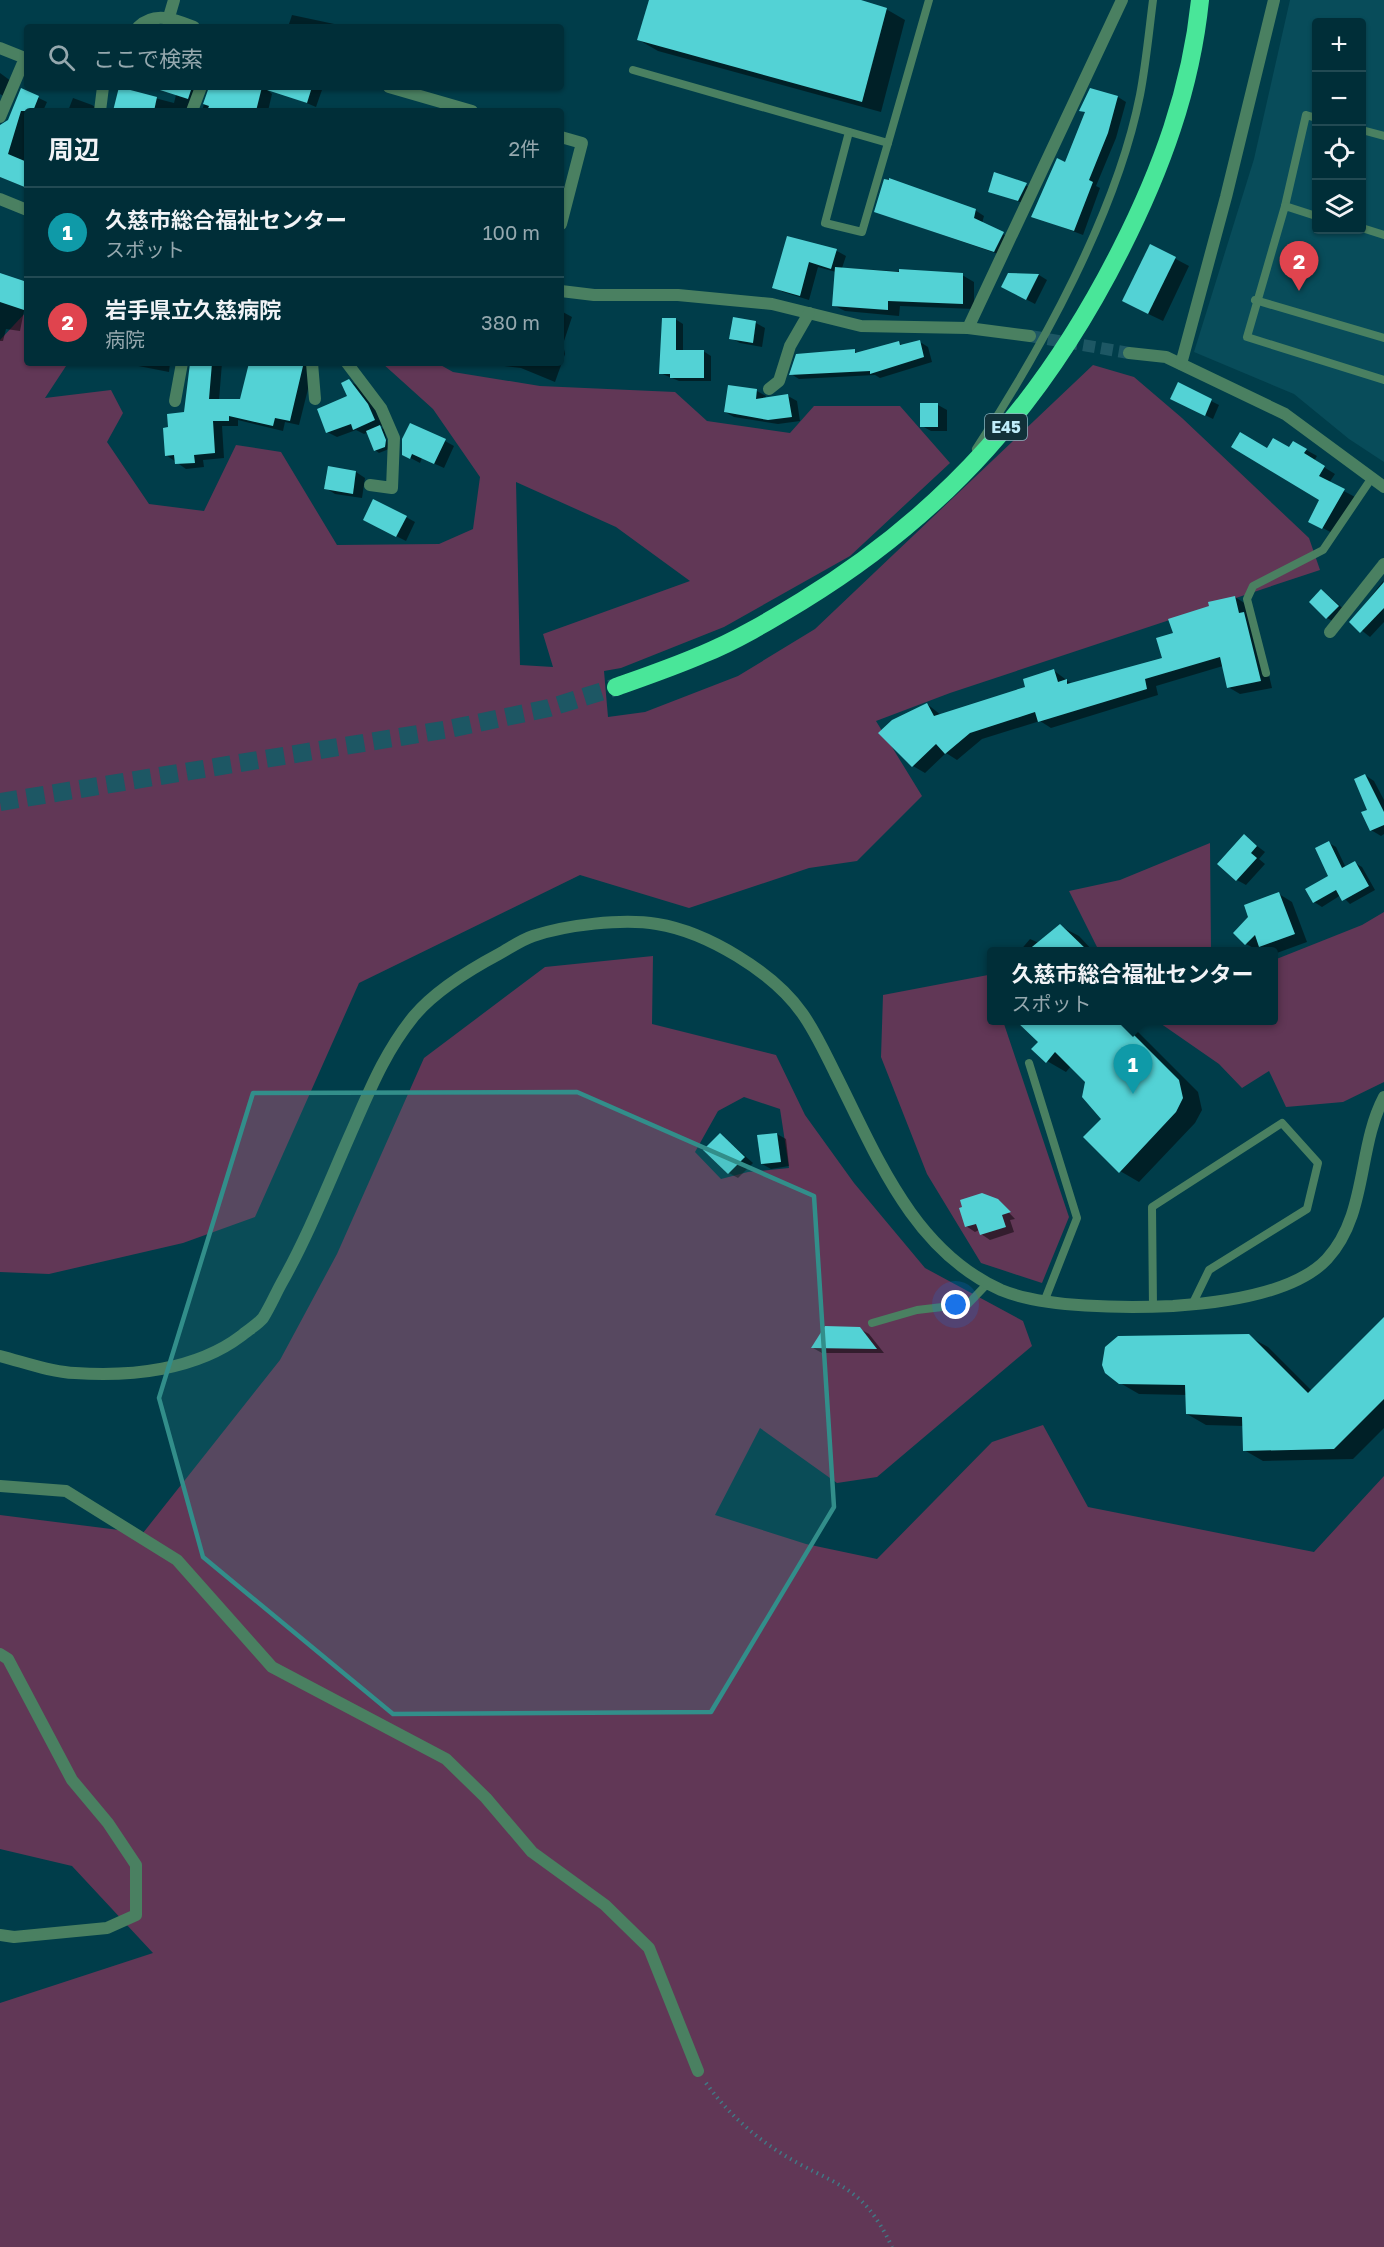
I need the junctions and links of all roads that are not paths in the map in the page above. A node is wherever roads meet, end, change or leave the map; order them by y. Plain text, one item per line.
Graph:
1 (174, 0) edge
2 (929, 0) edge
3 (1122, 0) edge
4 (1153, 0) edge
5 (1200, 0) edge
6 (1274, 0) edge
7 (169, 17) junction
8 (141, 24) edge
9 (186, 24) edge
10 (0, 48) edge
11 (24, 58) edge
12 (24, 60) edge
13 (633, 70) dead end
14 (104, 90) edge
15 (200, 90) edge
16 (399, 90) edge
17 (100, 108) edge
18 (193, 108) edge
19 (462, 108) edge
20 (0, 117) edge
21 (1312, 117) edge
22 (1366, 131) edge
23 (849, 132) junction
24 (1384, 136) edge
25 (564, 138) edge
26 (888, 143) junction
27 (0, 199) edge
28 (1285, 206) junction
29 (24, 209) edge
30 (564, 212) edge
31 (1312, 214) edge
32 (1366, 229) edge
33 (1384, 235) edge
34 (564, 291) edge
35 (1256, 300) junction
36 (810, 313) junction
37 (968, 328) junction
38 (1030, 336) tunnel mouth
39 (1384, 338) edge
40 (1129, 353) tunnel mouth
41 (1180, 364) junction
42 (181, 366) edge
43 (312, 366) edge
44 (349, 366) edge
45 (1384, 380) edge
46 (769, 388) dead end
47 (315, 399) dead end
48 (175, 401) dead end
49 (1371, 479) junction
50 (370, 485) dead end
51 (1384, 487) edge
52 (949, 491) junction
53 (1384, 564) edge
54 (1330, 632) dead end
55 (1266, 673) dead end
56 (616, 687) tunnel mouth
57 (1029, 1063) dead end
58 (1384, 1097) edge
59 (988, 1283) junction
60 (1044, 1302) junction
61 (1192, 1305) junction
62 (1153, 1307) junction
63 (872, 1323) dead end
64 (0, 1356) edge
65 (0, 1486) edge
66 (0, 1654) edge
67 (0, 1935) edge
68 (698, 2071) road end

1 - 7 street
2 - 26 lane
3 - 37 street
4 - 52 lane
5 - 52 highway, E45
6 - 41 street
7 - 8 street
7 - 9 street
10 - 11 street
12 - 20 street
13 - 23 lane
14 - 17 street
15 - 18 street
16 - 19 street
21 - 28 lane
22 - 24 lane
23 - 26 lane
23 - 26 lane
25 - 30 street
27 - 29 street
28 - 31 lane
28 - 35 lane
32 - 33 lane
34 - 36 street
35 - 39 lane
35 - 45 lane
36 - 37 street
36 - 46 street
37 - 38 street
40 - 41 street
41 - 49 street
42 - 48 street
43 - 47 street
44 - 50 street
49 - 51 street
49 - 55 lane
52 - 56 highway, E45
53 - 54 street
57 - 60 lane
58 - 61 street
59 - 60 street
59 - 63 lane
59 - 64 street
60 - 62 street
61 - 62 street
61 - 62 lane
65 - 68 street
66 - 67 street

